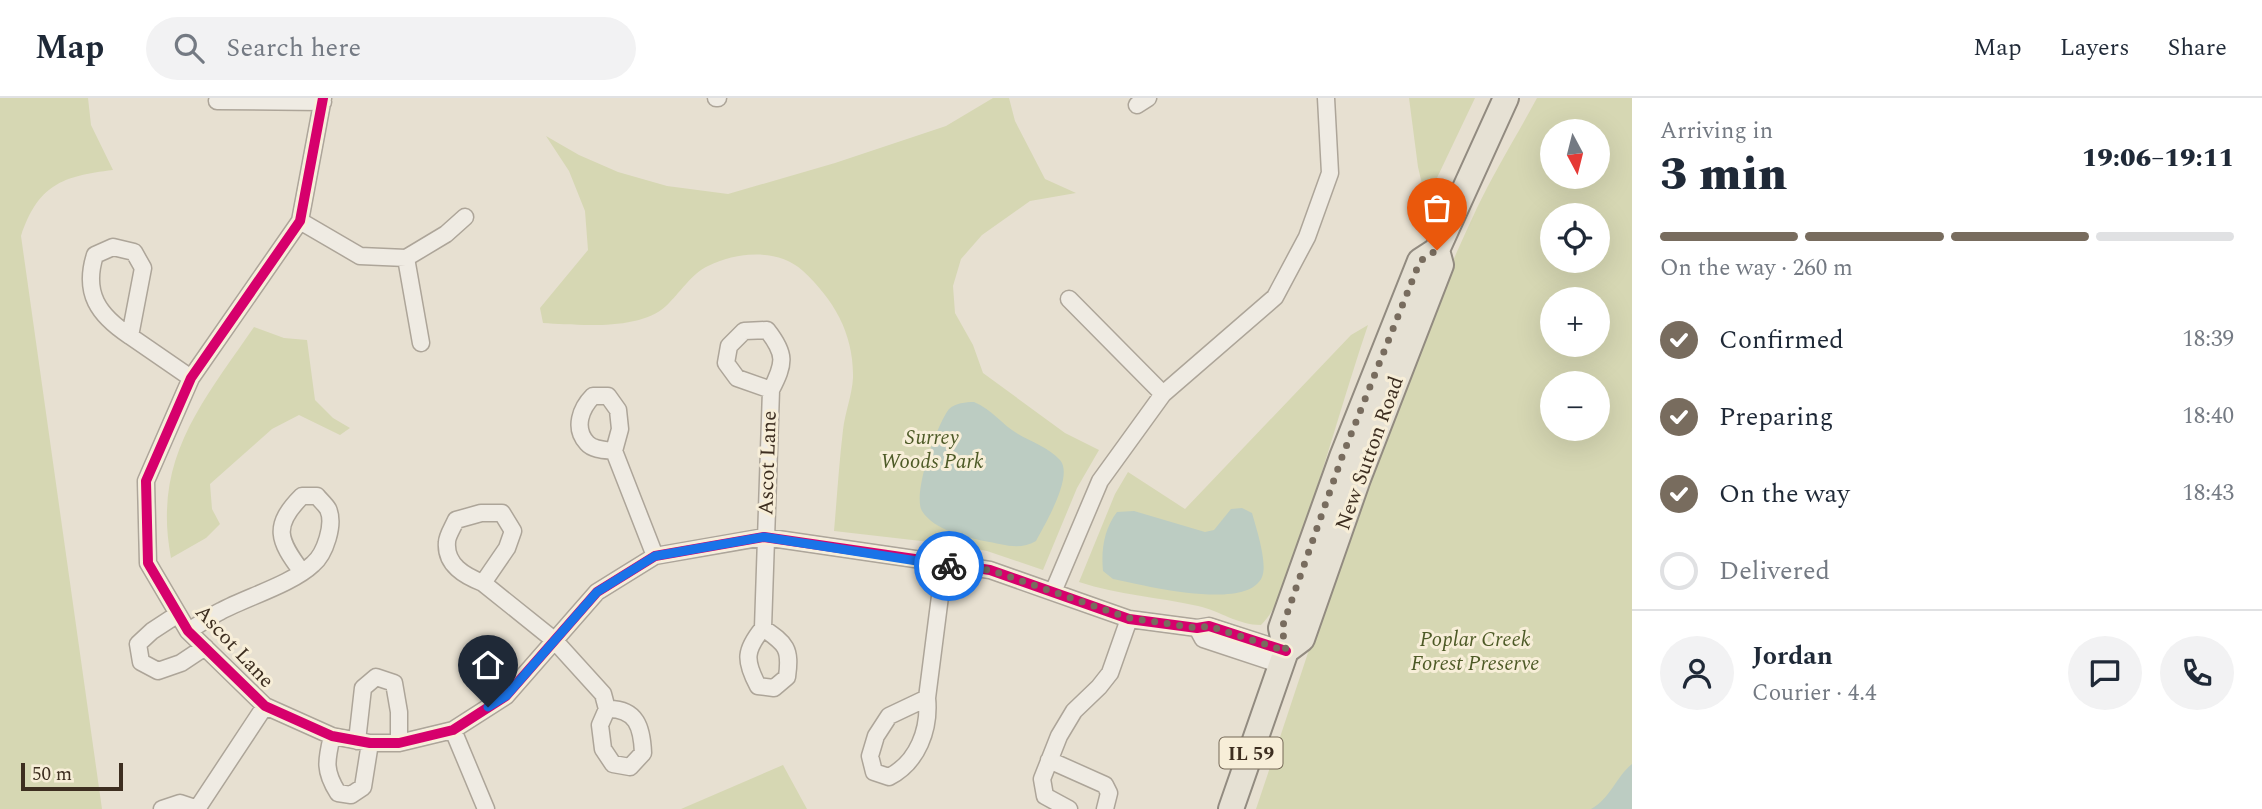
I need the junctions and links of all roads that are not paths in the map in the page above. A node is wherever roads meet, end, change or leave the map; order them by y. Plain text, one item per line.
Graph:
1 (1326, 98) edge
2 (1506, 98) edge
3 (217, 100) dead end
4 (323, 100) edge
5 (465, 217) dead end
6 (300, 221) junction
7 (406, 258) junction
8 (1069, 299) dead end
9 (130, 335) junction
10 (421, 344) dead end
11 (191, 378) junction
12 (771, 390) dead end
13 (1163, 394) junction
14 (614, 451) dead end
15 (764, 537) junction
16 (655, 556) junction
17 (944, 565) junction
18 (302, 572) dead end
19 (483, 583) junction
20 (1053, 592) junction
21 (178, 614) junction
22 (1129, 618) junction
23 (763, 628) dead end
24 (188, 631) junction
25 (554, 640) junction
26 (205, 647) junction
27 (1284, 658) junction
28 (928, 698) junction
29 (265, 706) junction
30 (607, 709) dead end
31 (453, 730) junction
32 (332, 736) junction
33 (363, 742) junction
34 (399, 743) junction
35 (1049, 760) junction
36 (162, 809) edge
37 (197, 809) edge
38 (486, 809) edge
39 (1069, 809) edge
40 (1105, 809) edge
41 (1231, 809) edge

1 - 13 street
2 - 27 main road, New Sutton Road / IL 59
3 - 4 street
4 - 6 street, Ascot Lane
5 - 7 street
6 - 7 street
6 - 11 street, Ascot Lane
7 - 10 street
8 - 13 street
9 - 9 street
9 - 11 street
11 - 21 street, Ascot Lane
12 - 15 street, Ascot Lane
13 - 20 street
14 - 16 street
15 - 16 street, Ascot Lane
15 - 17 street, Ascot Lane
15 - 23 street, Ascot Lane
16 - 25 street, Ascot Lane
17 - 20 street, Ascot Lane
17 - 28 street
18 - 24 street, Ascot Lane
19 - 19 street
19 - 25 street
20 - 22 street, Ascot Lane
21 - 24 street, Ascot Lane
21 - 26 street, Ascot Lane
22 - 27 street, Ascot Lane
22 - 35 street
24 - 26 street, Ascot Lane
25 - 30 street
25 - 31 street, Ascot Lane
26 - 29 street, Ascot Lane
27 - 41 main road, New Sutton Road / IL 59
28 - 28 street
29 - 32 street, Ascot Lane
29 - 37 street, Ascot Lane
31 - 34 street, Ascot Lane
31 - 38 street
32 - 33 street, Ascot Lane
32 - 33 street
33 - 34 street, Ascot Lane
33 - 34 street
35 - 39 street
35 - 40 street
36 - 37 street, Ascot Lane

